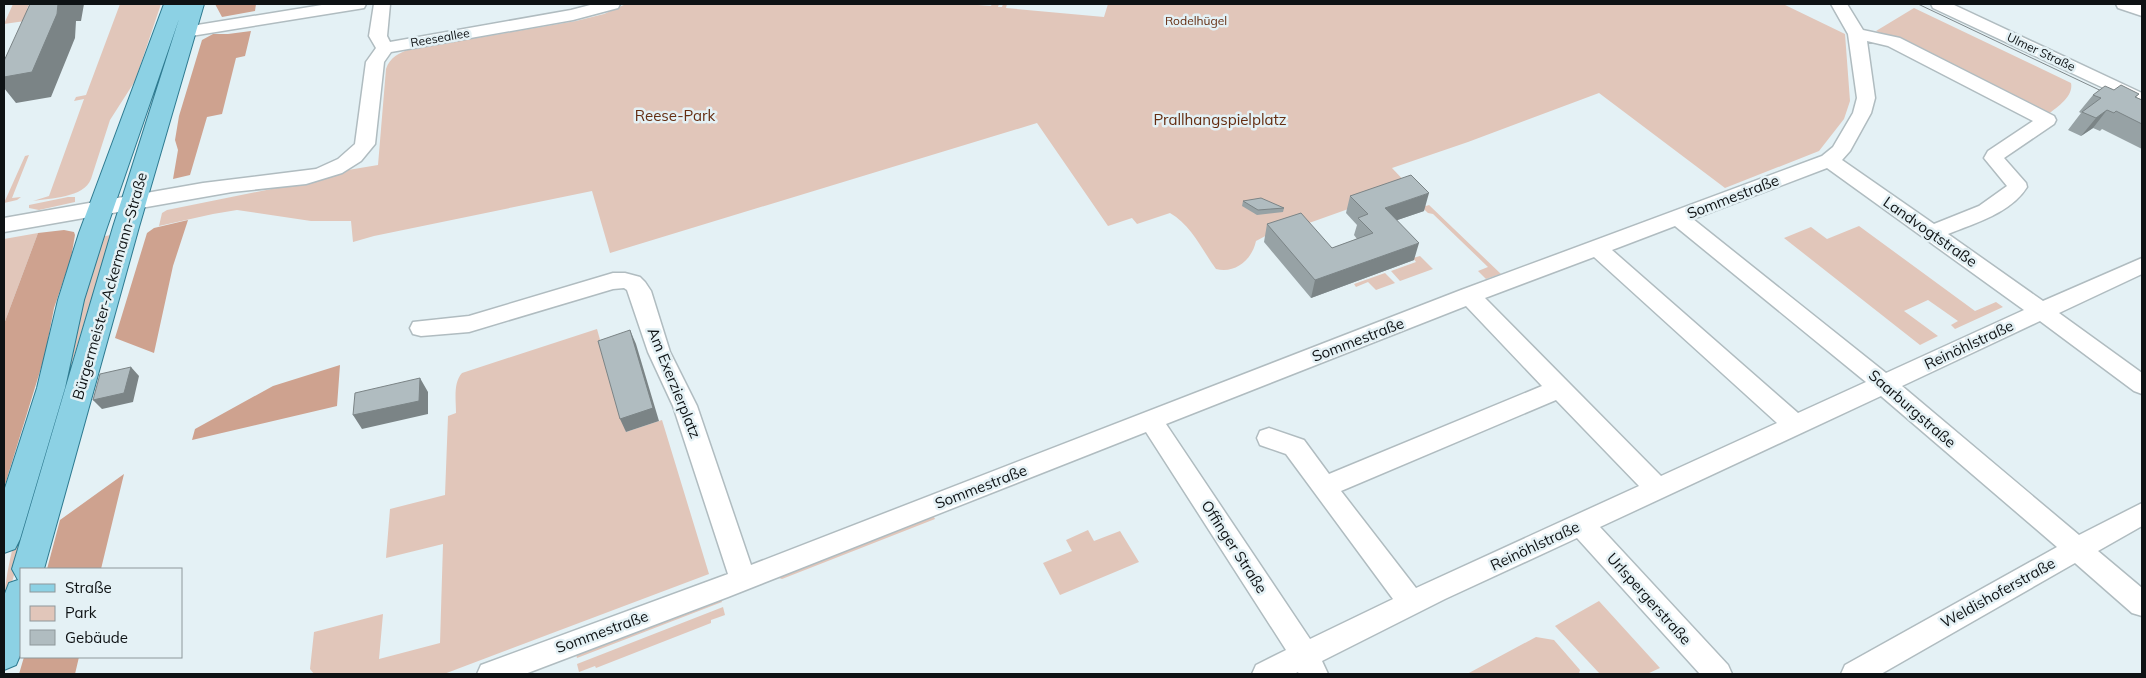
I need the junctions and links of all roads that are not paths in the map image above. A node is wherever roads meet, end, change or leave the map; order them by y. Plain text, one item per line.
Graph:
1 (174, 4) edge
2 (194, 4) edge
3 (358, 4) edge
4 (382, 4) edge
5 (612, 4) edge
6 (1839, 4) edge
7 (1939, 4) edge
8 (2124, 4) edge
9 (2142, 11) edge
10 (185, 32) junction
11 (1857, 34) junction
12 (385, 48) junction
13 (2142, 100) edge
14 (1829, 160) junction
15 (134, 201) junction
16 (101, 207) junction
17 (1679, 218) junction
18 (4, 225) edge
19 (1932, 233) junction
20 (1598, 248) junction
21 (2142, 265) edge
22 (1469, 296) junction
23 (2042, 311) junction
24 (421, 328) dead end
25 (1884, 385) junction
26 (2142, 385) edge
27 (1560, 388) junction
28 (1151, 421) junction
29 (1796, 425) junction
30 (1269, 438) dead end
31 (1324, 487) junction
32 (1658, 489) junction
33 (2142, 514) edge
34 (1581, 524) junction
35 (4, 539) edge
36 (2077, 549) junction
37 (28, 568) edge
38 (743, 579) junction
39 (20, 596) edge
40 (1412, 604) junction
41 (2142, 604) edge
42 (4, 654) edge
43 (1309, 664) edge
44 (491, 674) edge
45 (1266, 674) edge
46 (1718, 674) edge
47 (1855, 674) edge

1 - 16 main road, Bürgermeister-Ackermann-Straße
2 - 10 main road, Bürgermeister-Ackermann-Straße
3 - 10 street
4 - 12 street
5 - 12 street, Reeseallee
6 - 11 street
7 - 13 street, Ulmer Straße
8 - 9 street
10 - 15 main road, Bürgermeister-Ackermann-Straße
11 - 14 street
11 - 19 street
12 - 15 street
14 - 17 street, Sommestraße
14 - 19 street, Landvogtstraße
15 - 16 street
15 - 37 main road, Bürgermeister-Ackermann-Straße
16 - 18 street
16 - 35 main road, Bürgermeister-Ackermann-Straße
17 - 20 street, Sommestraße
17 - 25 street, Saarburgstraße
19 - 23 street, Landvogtstraße
20 - 22 street, Sommestraße
20 - 29 street
21 - 23 street, Reinöhlstraße
22 - 27 street
22 - 28 street, Sommestraße
23 - 25 street, Reinöhlstraße
23 - 26 street, Landvogtstraße
24 - 38 street, Am Exerzierplatz
25 - 29 street, Reinöhlstraße
25 - 36 street, Saarburgstraße
27 - 31 street
27 - 32 street
28 - 38 street, Sommestraße
28 - 43 street, Offinger Straße
29 - 32 street, Reinöhlstraße
30 - 31 street
31 - 40 street
32 - 34 street, Reinöhlstraße
33 - 36 street, Weldishoferstraße
34 - 40 street, Reinöhlstraße
34 - 46 street, Urlspergerstraße
36 - 41 street, Saarburgstraße
36 - 47 street, Weldishoferstraße
38 - 44 street, Sommestraße
39 - 42 main road
40 - 43 street, Reinöhlstraße
43 - 45 street, Reinöhlstraße

